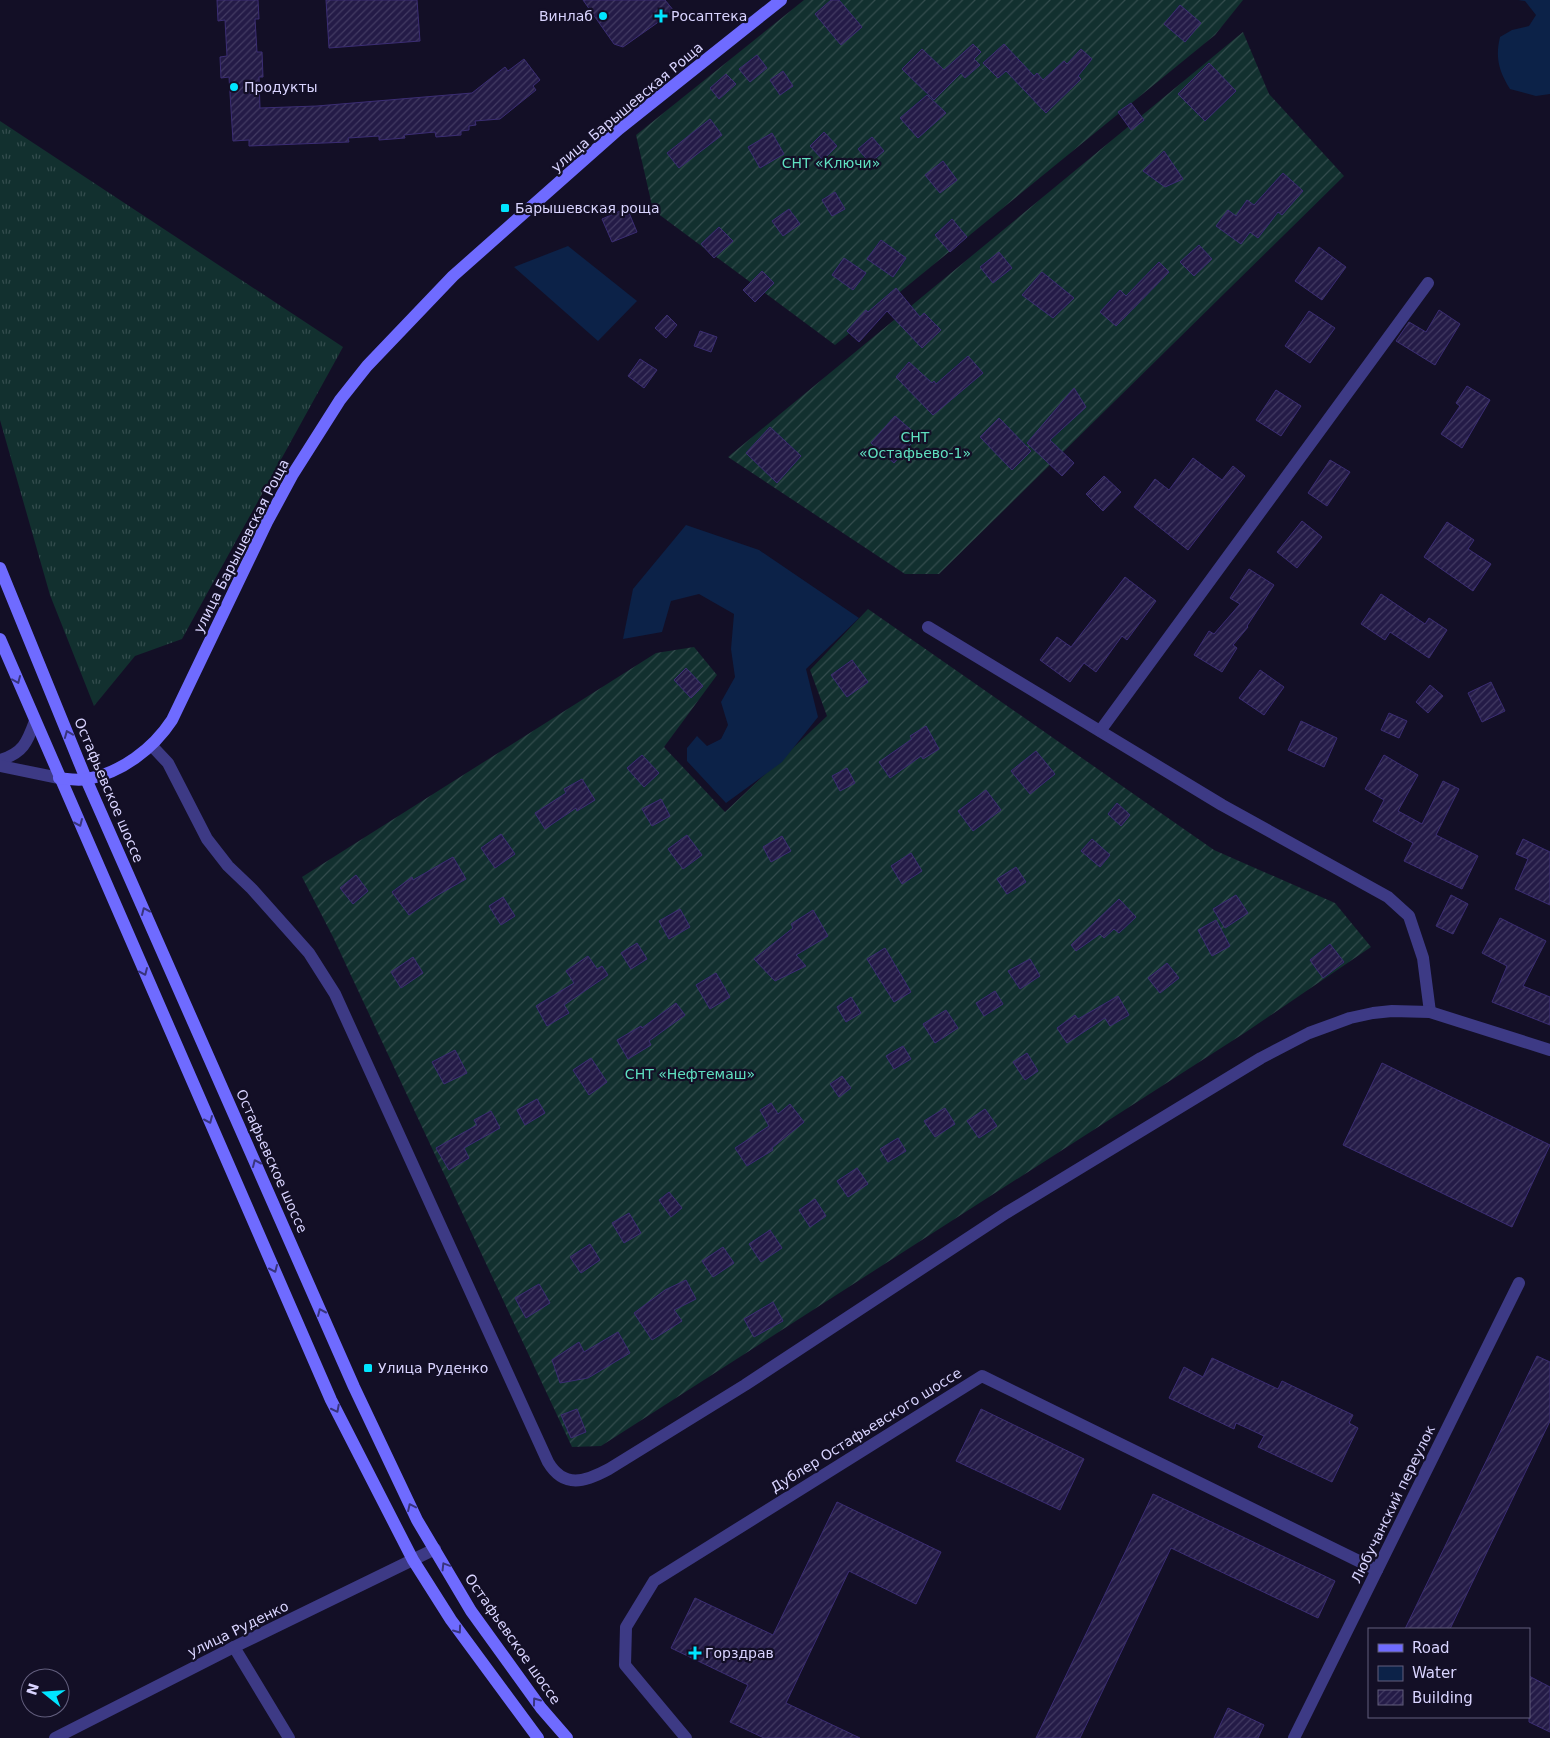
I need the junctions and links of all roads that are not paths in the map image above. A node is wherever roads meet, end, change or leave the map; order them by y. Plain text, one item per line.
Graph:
1 (781, 0) edge
2 (1428, 283) dead end
3 (0, 568) edge
4 (928, 627) dead end
5 (0, 639) edge
6 (35, 721) junction
7 (1100, 731) junction
8 (152, 746) junction
9 (0, 760) edge
10 (0, 766) edge
11 (59, 778) junction
12 (86, 779) junction
13 (1430, 1012) junction
14 (1550, 1050) edge
15 (1519, 1283) dead end
16 (435, 1549) junction
17 (414, 1560) junction
18 (1377, 1570) junction
19 (234, 1647) junction
20 (55, 1738) edge
21 (289, 1738) edge
22 (538, 1738) edge
23 (567, 1738) edge
24 (686, 1738) edge
25 (1294, 1738) edge

1 - 8 main road, улица Барышевская Роща
2 - 7 street
12 -> 3 main road, Остафьевское шоссе
4 - 7 street
5 -> 6 main road
6 - 9 street
6 - 11 main road
7 - 13 street
8 - 12 main road, улица Барышевская Роща
8 - 13 street
10 - 11 street, улица Барышевская Роща
11 - 12 main road, улица Барышевская Роща
11 -> 17 main road
16 -> 12 main road, Остафьевское шоссе
13 - 14 street
15 - 18 street, Любучанский переулок
16 - 17 street, улица Руденко
23 -> 16 main road, Остафьевское шоссе
17 - 19 street, улица Руденко
17 -> 22 main road
18 - 24 street, Дублер Остафьевского шоссе
18 - 25 street, Любучанский переулок
19 - 20 street, улица Руденко
19 - 21 street

